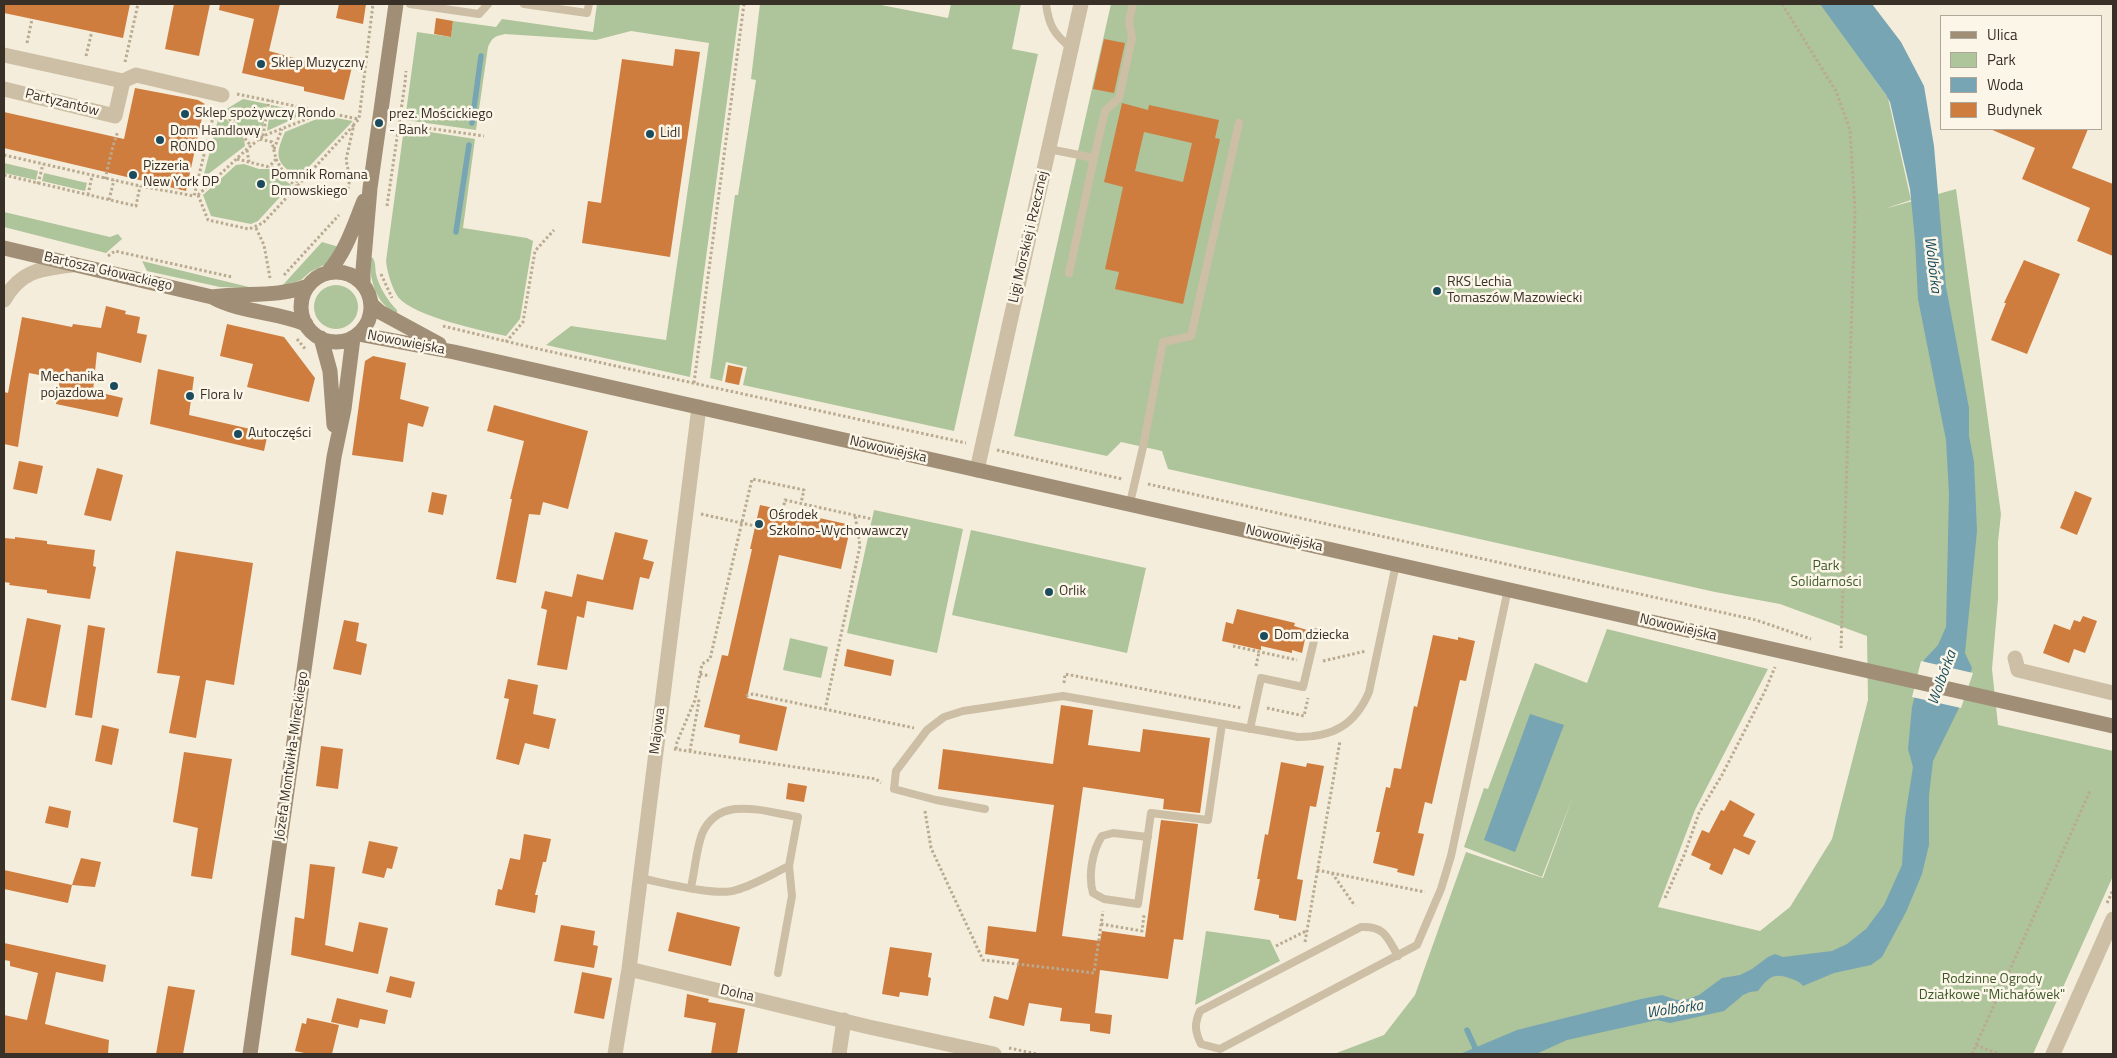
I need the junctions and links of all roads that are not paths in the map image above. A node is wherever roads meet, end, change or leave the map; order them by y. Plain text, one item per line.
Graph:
1 (396, 4) edge
2 (410, 4) edge
3 (488, 4) edge
4 (524, 4) edge
5 (589, 4) edge
6 (1046, 4) edge
7 (1081, 4) edge
8 (1133, 4) edge
9 (1071, 48) junction
10 (4, 55) edge
11 (123, 82) junction
12 (4, 89) edge
13 (222, 95) road end
14 (1239, 123) dead end
15 (1049, 149) junction
16 (1094, 158) junction
17 (370, 188) junction
18 (4, 252) edge
19 (73, 264) junction
20 (328, 272) junction
21 (1069, 273) dead end
22 (363, 285) junction
23 (308, 286) junction
24 (212, 297) junction
25 (4, 300) edge
26 (371, 304) junction
27 (306, 324) junction
28 (355, 336) junction
29 (321, 338) junction
30 (454, 352) junction
31 (699, 407) junction
32 (334, 457) junction
33 (977, 470) junction
34 (1130, 504) junction
35 (1396, 564) junction
36 (1508, 589) junction
37 (1316, 632) dead end
38 (2015, 658) dead end
39 (2113, 692) edge
40 (1222, 724) junction
41 (2113, 726) edge
42 (1250, 729) junction
43 (985, 809) dead end
44 (1148, 838) junction
45 (789, 866) junction
46 (639, 878) junction
47 (691, 887) junction
48 (2113, 919) edge
49 (1398, 956) junction
50 (629, 970) junction
51 (778, 973) dead end
52 (844, 1020) junction
53 (250, 1054) edge
54 (615, 1054) edge
55 (839, 1054) edge
56 (994, 1054) edge
57 (2053, 1054) edge

1 - 17 street
2 - 3 lane
4 - 5 lane
6 - 9 lane
7 - 9 street, Ligi Morskiej i Rzecznej
8 - 16 lane
9 - 15 street, Ligi Morskiej i Rzecznej
10 - 11 street
11 - 12 street, Partyzantów
11 - 13 street
14 - 34 lane
15 - 16 lane
15 - 33 street, Ligi Morskiej i Rzecznej
16 - 21 lane
17 - 20 street
17 - 22 street
18 - 19 street, Bartosza Głowackiego
19 - 24 street, Bartosza Głowackiego
19 - 25 street
20 - 22 street
20 - 23 street
22 - 26 street
23 - 24 street, Bartosza Głowackiego
23 - 27 street
24 - 27 street, Bartosza Głowackiego
26 - 28 street
26 - 30 street, Nowowiejska
27 - 29 street
28 - 29 street
28 - 30 street, Nowowiejska
28 - 32 street, Józefa Montwiłła-Mireckiego
29 - 32 street, Józefa Montwiłła-Mireckiego
30 - 31 street, Nowowiejska
31 - 33 street, Nowowiejska
31 - 46 street, Majowa
32 - 53 street, Józefa Montwiłła-Mireckiego
33 - 34 street, Nowowiejska
34 - 35 street, Nowowiejska
35 - 36 street, Nowowiejska
35 - 42 lane
36 - 41 street, Nowowiejska
36 - 49 lane
37 - 42 lane
38 - 39 street
40 - 42 lane
40 - 43 lane
40 - 44 lane
44 - 44 lane
45 - 47 lane
45 - 47 lane
45 - 51 lane
46 - 47 lane
46 - 50 street, Majowa
48 - 57 street
49 - 49 lane
50 - 52 street, Dolna
50 - 54 street, Majowa
52 - 55 street
52 - 56 street, Dolna

